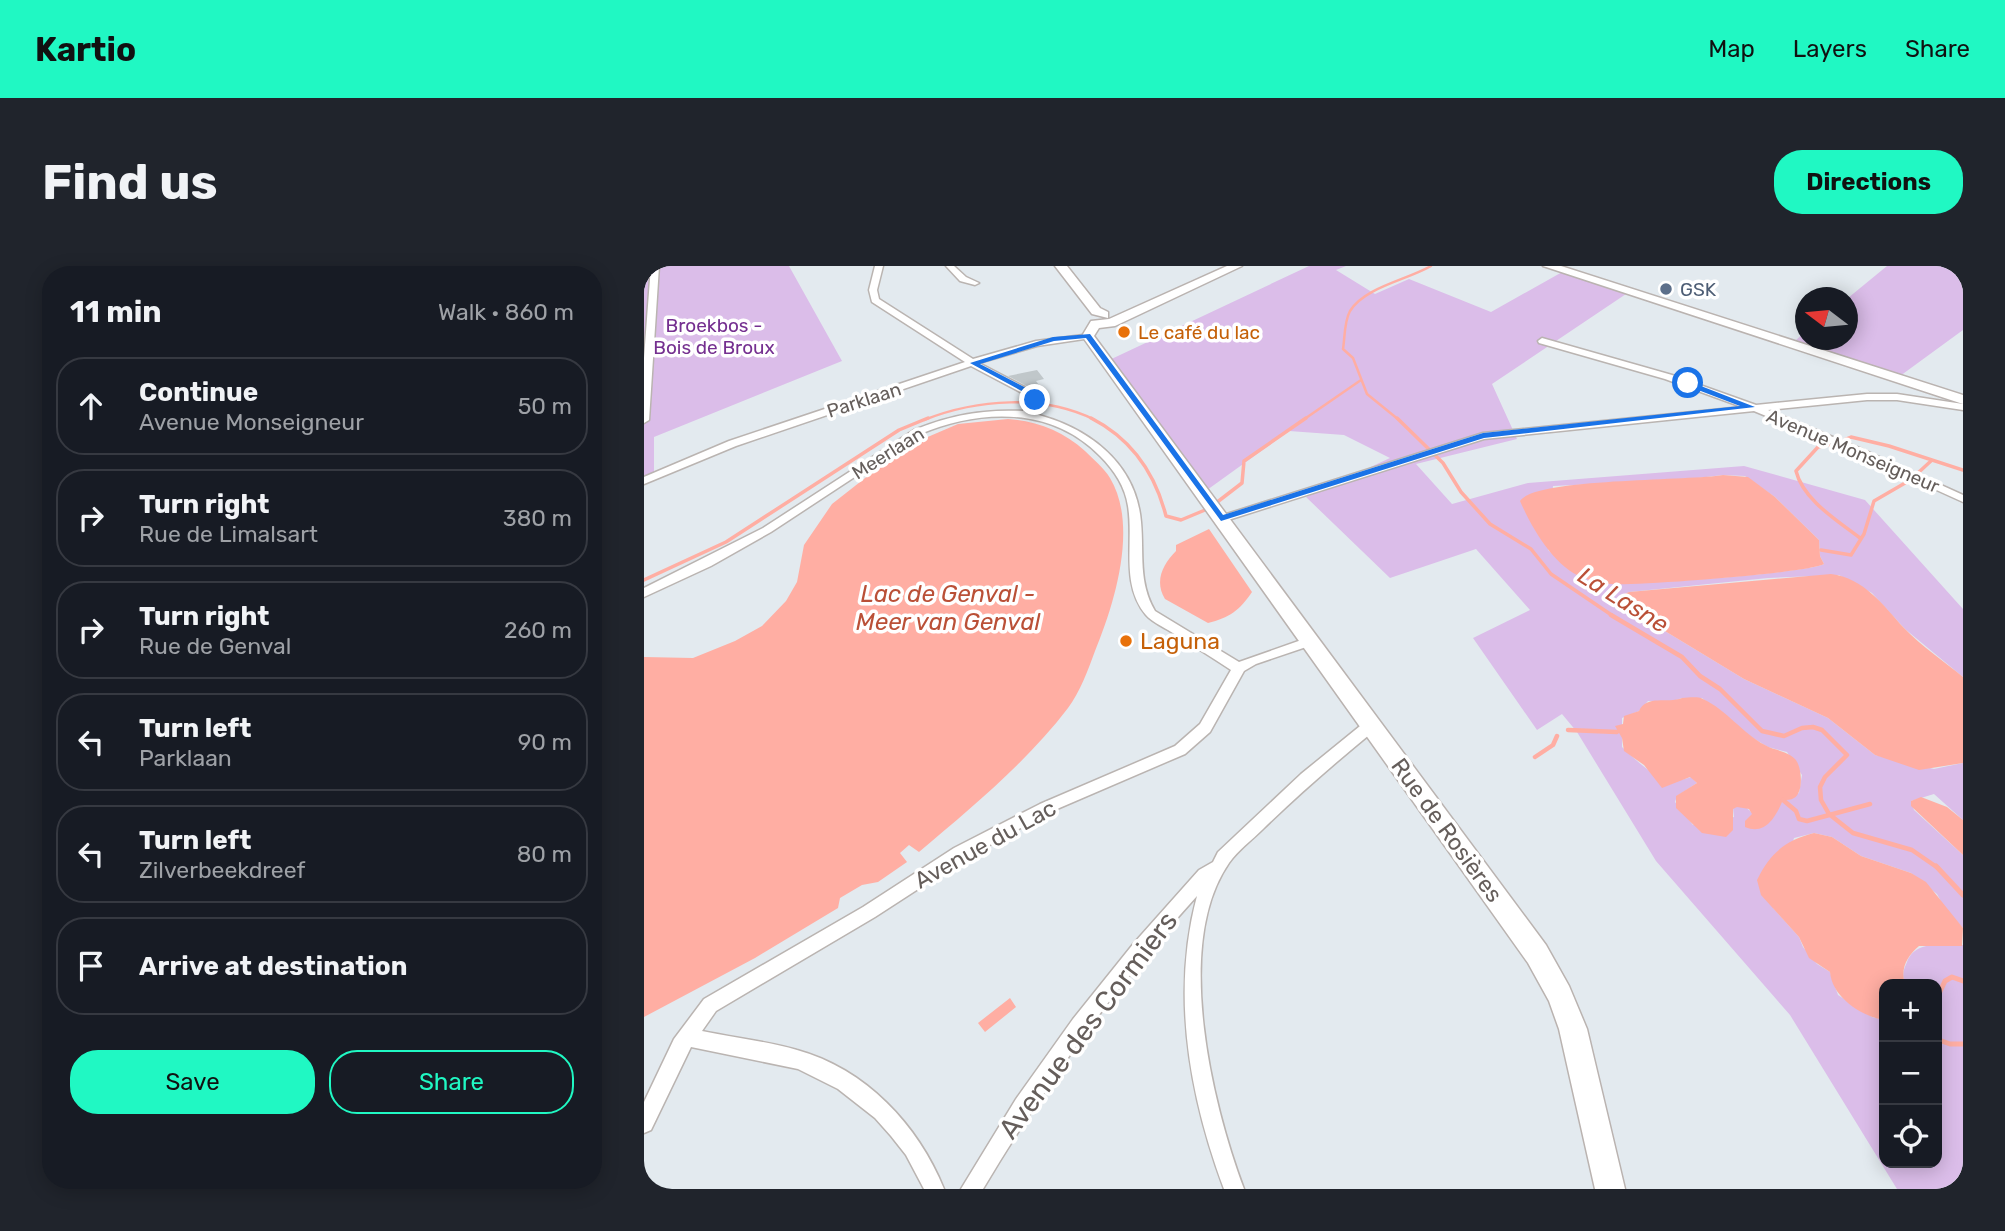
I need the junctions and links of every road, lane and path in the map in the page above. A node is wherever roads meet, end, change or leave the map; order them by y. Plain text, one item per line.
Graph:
1 (655, 266) edge
2 (879, 266) edge
3 (950, 266) edge
4 (1063, 266) edge
5 (1236, 266) edge
6 (1549, 266) edge
7 (975, 283) dead end
8 (1100, 323) junction
9 (1542, 341) dead end
10 (973, 363) junction
11 (1963, 400) edge
12 (1031, 407) junction
13 (1751, 407) junction
14 (1963, 407) edge
15 (644, 420) edge
16 (644, 479) edge
17 (1963, 499) edge
18 (1216, 512) junction
19 (644, 593) edge
20 (1310, 641) junction
21 (1239, 668) junction
22 (1370, 726) junction
23 (1215, 869) junction
24 (688, 1037) junction
25 (644, 1123) edge
26 (934, 1189) edge
27 (971, 1189) edge
28 (1234, 1189) edge
29 (1610, 1189) edge

1 - 15 street
2 - 10 street
3 - 7 street
4 - 8 street, Rue de Rosières
5 - 8 street
6 - 11 street
8 - 10 street, Parklaan
8 - 18 street, Rue de Rosières
9 - 13 street, Avenue Monseigneur
10 - 12 street
10 - 16 street, Parklaan
12 - 19 street, Meerlaan
12 - 21 street, Meerlaan
13 - 14 street
13 - 17 street, Avenue Monseigneur
13 - 18 street
18 - 20 street, Rue de Rosières
20 - 21 street
20 - 22 street, Rue de Rosières
21 - 24 street, Avenue du Lac
22 - 23 street, Avenue des Cormiers
22 - 29 street, Rue de Rosières
23 - 27 street, Avenue des Cormiers
23 - 28 street
24 - 25 street
24 - 26 street

